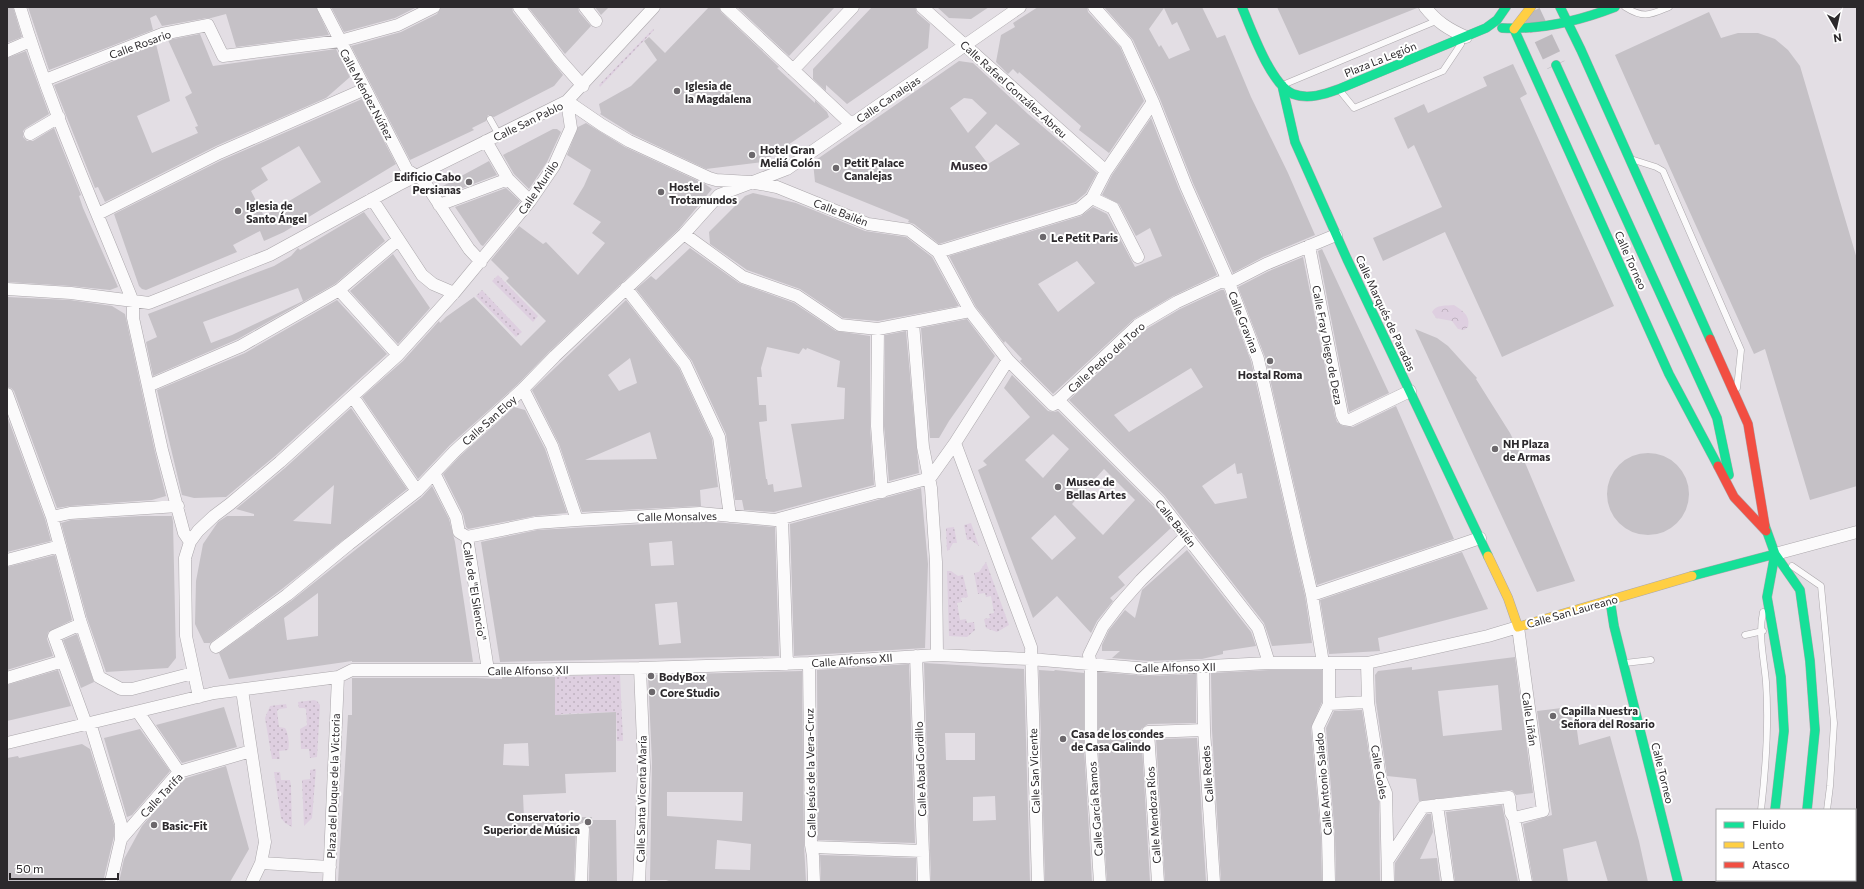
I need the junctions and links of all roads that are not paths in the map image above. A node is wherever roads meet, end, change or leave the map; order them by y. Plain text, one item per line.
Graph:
1 (20, 7) edge
2 (323, 7) edge
3 (434, 7) edge
4 (519, 7) edge
5 (585, 7) edge
6 (654, 7) edge
7 (726, 7) edge
8 (853, 7) edge
9 (922, 7) edge
10 (1020, 7) edge
11 (1094, 7) edge
12 (1242, 7) edge
13 (1425, 7) edge
14 (1505, 7) edge
15 (1531, 7) edge
16 (1560, 7) edge
17 (1615, 7) edge
18 (1625, 7) edge
19 (1669, 7) edge
20 (421, 10) edge
21 (596, 21) dead end
22 (1436, 21) junction
23 (1568, 21) junction
24 (1486, 28) junction
25 (1514, 29) junction
26 (1466, 37) junction
27 (30, 41) junction
28 (340, 41) junction
29 (966, 45) junction
30 (7, 51) edge
31 (1556, 65) tunnel mouth
32 (793, 70) junction
33 (45, 80) junction
34 (1282, 85) junction
35 (583, 86) junction
36 (365, 89) junction
37 (1339, 89) junction
38 (567, 101) junction
39 (1153, 102) junction
40 (59, 117) junction
41 (490, 119) dead end
42 (851, 124) junction
43 (30, 134) dead end
44 (499, 135) junction
45 (486, 141) junction
46 (1630, 158) junction
47 (1106, 171) junction
48 (417, 175) junction
49 (508, 179) junction
50 (750, 182) junction
51 (1092, 198) junction
52 (372, 199) junction
53 (530, 201) junction
54 (439, 205) junction
55 (98, 214) junction
56 (684, 234) junction
57 (1336, 235) junction
58 (398, 240) junction
59 (1309, 246) junction
60 (938, 252) junction
61 (1138, 257) dead end
62 (481, 262) junction
63 (1229, 283) junction
64 (626, 288) junction
65 (7, 289) edge
66 (339, 290) junction
67 (454, 293) junction
68 (133, 302) junction
69 (970, 311) junction
70 (913, 323) junction
71 (878, 328) junction
72 (398, 355) junction
73 (1008, 360) junction
74 (148, 386) junction
75 (523, 389) junction
76 (1410, 391) junction
77 (7, 394) edge
78 (353, 397) junction
79 (1736, 397) junction
80 (1056, 402) junction
81 (1717, 418) junction
82 (1731, 436) dead end
83 (955, 443) junction
84 (1741, 447) dead end
85 (1755, 464) junction
86 (434, 473) junction
87 (930, 478) junction
88 (417, 491) junction
89 (882, 492) junction
90 (1734, 497) junction
91 (178, 506) junction
92 (730, 516) junction
93 (52, 517) junction
94 (782, 518) junction
95 (577, 520) junction
96 (1766, 531) junction
97 (1857, 532) edge
98 (1186, 536) junction
99 (468, 537) junction
100 (1480, 538) junction
101 (190, 542) junction
102 (60, 546) junction
103 (1775, 554) junction
104 (7, 560) edge
105 (1312, 595) junction
106 (1767, 597) junction
107 (1610, 600) junction
108 (81, 624) junction
109 (1518, 627) junction
110 (1773, 629) junction
111 (1761, 632) junction
112 (1745, 635) dead end
113 (216, 648) dead end
114 (938, 655) junction
115 (916, 656) junction
116 (1030, 659) junction
117 (1651, 660) dead end
118 (63, 661) junction
119 (809, 663) junction
120 (1269, 663) junction
121 (1326, 663) junction
122 (1367, 663) junction
123 (1623, 663) junction
124 (787, 664) junction
125 (1091, 665) junction
126 (1203, 667) junction
127 (640, 668) junction
128 (488, 670) junction
129 (193, 673) junction
130 (338, 677) junction
131 (7, 678) edge
132 (242, 690) junction
133 (199, 697) junction
134 (1368, 702) junction
135 (1329, 704) junction
136 (138, 712) junction
137 (88, 724) junction
138 (1204, 730) junction
139 (7, 742) edge
140 (251, 751) junction
141 (179, 772) junction
142 (1437, 805) junction
143 (1761, 809) edge
144 (1775, 809) edge
145 (1807, 809) edge
146 (1826, 809) edge
147 (1514, 818) junction
148 (583, 829) dead end
149 (121, 840) junction
150 (812, 847) junction
151 (923, 851) junction
152 (1388, 860) junction
153 (261, 863) junction
154 (330, 867) junction
155 (111, 882) edge
156 (252, 882) edge
157 (329, 882) edge
158 (580, 882) edge
159 (639, 882) edge
160 (814, 882) edge
161 (924, 882) edge
162 (1038, 882) edge
163 (1100, 882) edge
164 (1158, 882) edge
165 (1214, 882) edge
166 (1329, 882) edge
167 (1388, 882) edge
168 (1448, 882) edge
169 (1526, 882) edge
170 (1678, 882) edge

1 - 27 street
2 - 28 street, Calle Méndez Núñez
3 - 20 street
4 - 35 street
5 - 21 street
6 - 35 street, Calle San Pablo
7 - 32 street
8 - 32 street
9 - 29 street, Calle Rafael González Abreu
10 - 29 street, Calle Canalejas
11 - 39 street, Calle Gravina
12 - 34 main road, Calle Marqués de Paradas
13 - 22 street
14 - 24 main road
14 - 25 street
15 - 25 main road
16 - 23 main road, Calle Torneo
17 - 23 main road
18 - 19 lane
20 - 28 street
22 - 26 street
22 - 34 lane
23 - 25 main road
23 - 46 main road, Calle Torneo
24 - 25 main road
24 - 26 main road, Plaza La Legión
25 - 90 main road, Calle Torneo
26 - 37 main road, Plaza La Legión
26 - 37 lane
27 - 30 street
27 - 33 street
28 - 33 street, Calle Rosario
28 - 36 street, Calle Méndez Núñez
29 - 42 street, Calle Canalejas
29 - 47 street, Calle Rafael González Abreu
31 - 81 main road, Calle Torneo
32 - 42 street
33 - 40 street
34 - 37 main road, Plaza La Legión
34 - 57 main road, Calle Marqués de Paradas
35 - 38 street, Calle San Pablo
36 - 48 street, Calle Méndez Núñez
36 - 55 street
38 - 44 street, Calle San Pablo
38 - 50 street, Calle Bailén
38 - 53 street, Calle Murillo
39 - 47 street
39 - 63 street, Calle Gravina
40 - 43 street
40 - 55 street
41 - 44 lane
42 - 50 street, Calle Canalejas
44 - 45 street, Calle San Pablo
45 - 48 street, Calle San Pablo
45 - 49 street
46 - 79 main road, Calle Torneo
46 - 79 lane
47 - 51 street
48 - 52 street, Calle San Pablo
48 - 54 street, Calle Méndez Núñez
49 - 53 street
49 - 54 street
50 - 56 street, Calle San Eloy
50 - 60 street, Calle Bailén
51 - 60 street
51 - 61 street
52 - 58 street
52 - 68 street, Calle San Pablo
53 - 62 street, Calle Murillo
54 - 62 street, Calle Méndez Núñez
55 - 68 street
56 - 64 street, Calle San Eloy
56 - 71 street
57 - 59 street, Calle Pedro del Toro
57 - 76 main road, Calle Marqués de Paradas
58 - 66 street
58 - 67 street
59 - 63 street, Calle Pedro del Toro
59 - 76 street, Calle Fray Diego de Deza
60 - 69 street, Calle Bailén
62 - 67 street, Calle Murillo
63 - 80 street, Calle Pedro del Toro
63 - 105 street, Calle Gravina
64 - 75 street, Calle San Eloy
64 - 92 street
65 - 68 street, Calle San Pablo
66 - 72 street
66 - 74 street
67 - 72 street, Calle Murillo
68 - 74 street
69 - 70 street
69 - 73 street, Calle Bailén
70 - 71 street
70 - 87 street
71 - 89 street
72 - 78 street, Calle Murillo
73 - 80 street, Calle Bailén
73 - 83 street
74 - 91 street
75 - 86 street, Calle San Eloy
75 - 95 street
76 - 100 main road, Calle Marqués de Paradas
77 - 93 street
78 - 88 street
78 - 101 street, Calle Murillo
79 - 85 main road, Calle Torneo
80 - 98 street, Calle Bailén
81 - 82 main road, Calle Torneo
81 - 90 main road, Calle Torneo
83 - 87 street
83 - 116 street, Calle San Vicente
84 - 85 main road
85 - 96 main road, Calle Torneo
86 - 88 street, Calle San Eloy
86 - 99 street, Calle de "El Silencio"
87 - 89 street, Calle Monsalves
87 - 114 street
88 - 113 street, Calle San Eloy
89 - 94 street, Calle Monsalves
90 - 96 main road, Calle Torneo
91 - 93 street
91 - 101 street
92 - 94 street, Calle Monsalves
92 - 95 street, Calle Monsalves
93 - 102 street
94 - 124 street
95 - 99 street, Calle Monsalves
96 - 103 main road, Calle Torneo
97 - 103 street
98 - 120 street, Calle Bailén
98 - 125 street, Calle García Ramos
99 - 128 street, Calle de "El Silencio"
100 - 105 street
100 - 109 main road, Calle Marqués de Paradas
101 - 129 street
102 - 104 street
102 - 108 street
103 - 106 main road
103 - 107 main road, Calle San Laureano
103 - 145 main road, Calle Torneo
103 - 146 lane
105 - 121 street, Calle Gravina
106 - 110 main road
106 - 111 lane
107 - 109 main road, Calle San Laureano
107 - 123 main road, Calle Torneo
108 - 118 street
108 - 129 street
109 - 122 street, Calle San Laureano
109 - 147 street, Calle Liñán
110 - 111 lane
110 - 144 main road
111 - 112 lane
111 - 143 lane
114 - 115 street, Calle Alfonso XII
114 - 116 street, Calle Alfonso XII
115 - 119 street, Calle Alfonso XII
115 - 151 street, Calle Abad Gordillo
116 - 125 street, Calle Alfonso XII
116 - 162 street, Calle San Vicente
117 - 123 lane
118 - 131 street
118 - 137 street
119 - 124 street, Calle Alfonso XII
119 - 150 street, Calle Jesús de la Vera-Cruz
120 - 121 street, Calle Alfonso XII
120 - 126 street, Calle Alfonso XII
121 - 122 street, Calle Alfonso XII
121 - 135 street, Calle Antonio Salado
122 - 134 street, Calle Goles
123 - 170 main road, Calle Torneo
124 - 127 street, Calle Alfonso XII
125 - 126 street, Calle Alfonso XII
125 - 163 street, Calle García Ramos
126 - 138 street, Calle Redes
127 - 128 street, Calle Alfonso XII
127 - 159 street, Calle Santa Vicenta María
128 - 130 street, Calle Alfonso XII
129 - 133 street
130 - 132 street
130 - 154 street, Plaza del Duque de la Victoria
132 - 133 street
132 - 140 street
133 - 136 street
134 - 135 street
134 - 152 street, Calle Goles
135 - 166 street, Calle Antonio Salado
136 - 137 street
136 - 141 street
137 - 139 street
137 - 149 street
138 - 164 street, Calle Mendoza Ríos
138 - 165 street, Calle Redes
140 - 141 street, Calle Tarifa
140 - 153 street
141 - 149 street, Calle Tarifa
142 - 147 street
142 - 152 street
142 - 168 street
147 - 169 street
148 - 158 street
149 - 155 street, Calle Tarifa
150 - 151 street
150 - 160 street, Calle Jesús de la Vera-Cruz
151 - 161 street, Calle Abad Gordillo
152 - 167 street, Calle Goles
153 - 154 street, Plaza del Duque de la Victoria
153 - 156 street
154 - 157 street

